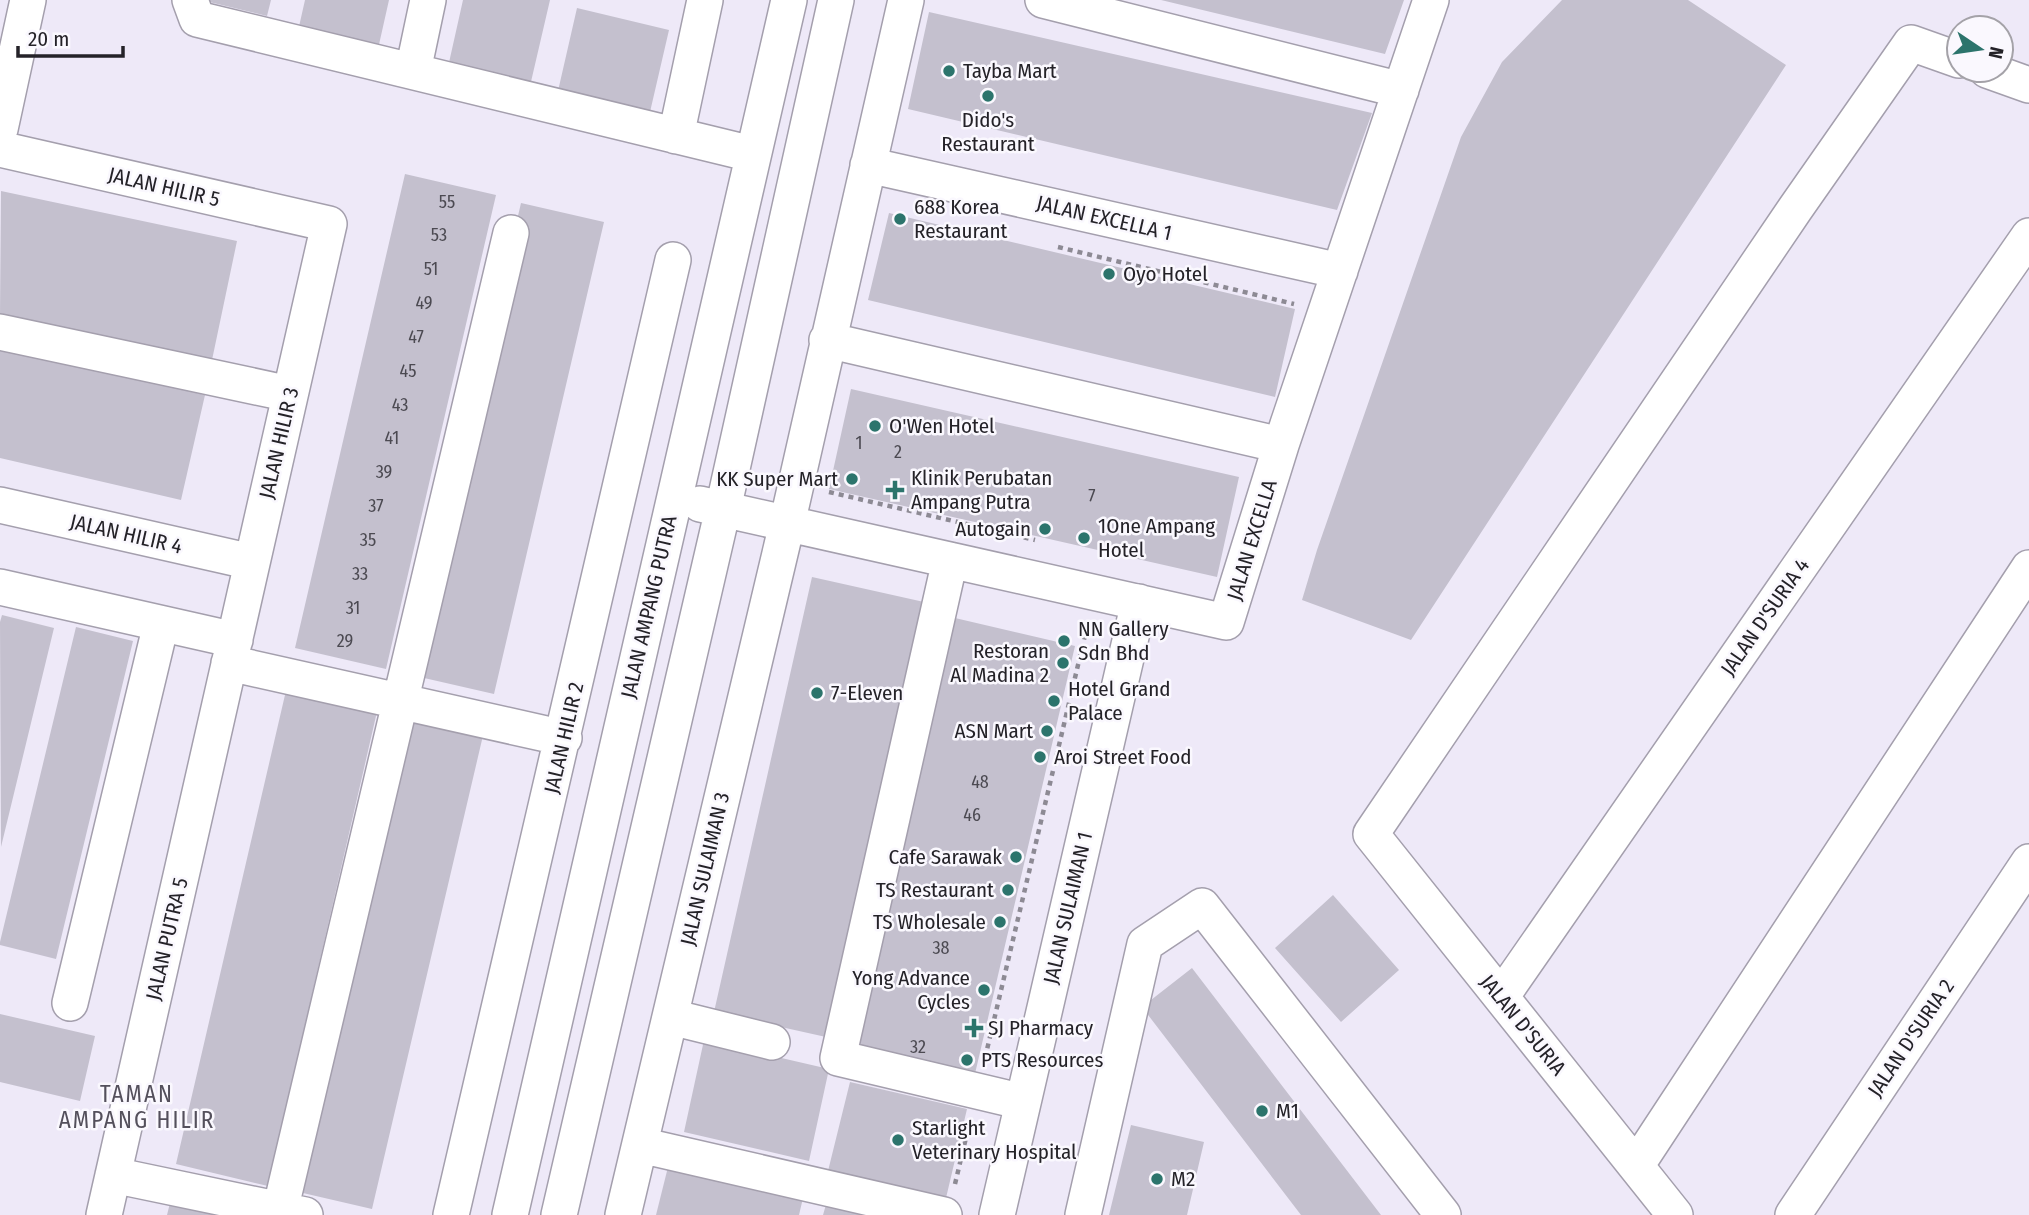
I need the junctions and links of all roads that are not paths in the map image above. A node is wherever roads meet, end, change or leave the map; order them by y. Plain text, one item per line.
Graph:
1 (28, 0) edge
2 (190, 0) edge
3 (428, 0) edge
4 (705, 0) edge
5 (789, 0) edge
6 (836, 0) edge
7 (906, 0) edge
8 (1043, 0) edge
9 (1431, 0) edge
10 (1945, 55) edge
11 (413, 71) junction
12 (1401, 90) junction
13 (0, 130) edge
14 (676, 135) junction
15 (0, 149) edge
16 (752, 154) junction
17 (868, 165) junction
18 (329, 224) joint
19 (511, 233) dead end
20 (2029, 236) edge
21 (673, 260) dead end
22 (1340, 271) junction
23 (0, 332) edge
24 (827, 341) junction
25 (290, 394) junction
26 (1282, 445) junction
27 (673, 499) junction
28 (0, 505) edge
29 (723, 509) junction
30 (787, 524) junction
31 (950, 560) junction
32 (252, 562) junction
33 (2029, 568) edge
34 (0, 587) edge
35 (1139, 602) junction
36 (162, 624) junction
37 (232, 652) junction
38 (401, 702) junction
39 (564, 738) junction
40 (2029, 862) edge
41 (1501, 998) junction
42 (70, 1003) dead end
43 (671, 1017) junction
44 (772, 1042) dead end
45 (1023, 1102) junction
46 (640, 1145) junction
47 (1636, 1166) junction
48 (113, 1175) junction
49 (817, 1200) edge
50 (948, 1203) edge
51 (288, 1213) edge
52 (104, 1215) edge
53 (451, 1215) edge
54 (510, 1215) edge
55 (559, 1215) edge
56 (623, 1215) edge
57 (997, 1215) edge
58 (1083, 1215) edge
59 (1443, 1215) edge
60 (1675, 1215) edge
61 (1793, 1215) edge

1 - 13 street
2 - 11 street
3 - 11 street
4 - 14 street
5 - 16 street, JALAN AMPANG PUTRA
6 - 29 street
7 - 17 street, JALAN SULAIMAN 3
8 - 12 street
9 - 12 street, JALAN EXCELLA
10 - 41 street, JALAN D'SURIA
11 - 14 street
12 - 22 street, JALAN EXCELLA
14 - 16 street
15 - 18 street, JALAN HILIR 5
16 - 27 street, JALAN AMPANG PUTRA
17 - 22 street, JALAN EXCELLA 1
17 - 24 street, JALAN SULAIMAN 3
18 - 25 street, JALAN HILIR 3
19 - 38 street
20 - 41 street, JALAN D'SURIA 4
21 - 39 street, JALAN HILIR 2
22 - 26 street, JALAN EXCELLA
23 - 25 street
24 - 26 street
24 - 30 street, JALAN SULAIMAN 3
25 - 32 street, JALAN HILIR 3
26 - 35 street, JALAN EXCELLA
27 - 29 street, JALAN EXCELLA
27 - 54 street, JALAN AMPANG PUTRA
28 - 32 street, JALAN HILIR 4
29 - 30 street, JALAN EXCELLA
29 - 55 street
30 - 31 street, JALAN EXCELLA
30 - 43 street, JALAN SULAIMAN 3
31 - 35 street, JALAN EXCELLA
31 - 45 street
32 - 37 street, JALAN HILIR 3
33 - 47 street
34 - 36 street
35 - 45 street, JALAN SULAIMAN 1
36 - 37 street
36 - 42 street
37 - 38 street
37 - 48 street, JALAN PUTRA 5
38 - 39 street
38 - 51 street
39 - 53 street, JALAN HILIR 2
40 - 61 street, JALAN D'SURIA 2
41 - 47 street, JALAN D'SURIA
43 - 44 street
43 - 46 street, JALAN SULAIMAN 3
45 - 57 street, JALAN SULAIMAN 1
46 - 49 street
46 - 56 street, JALAN SULAIMAN 3
47 - 60 street, JALAN D'SURIA
48 - 51 street
48 - 52 street, JALAN PUTRA 5
49 - 50 street
58 - 59 street

